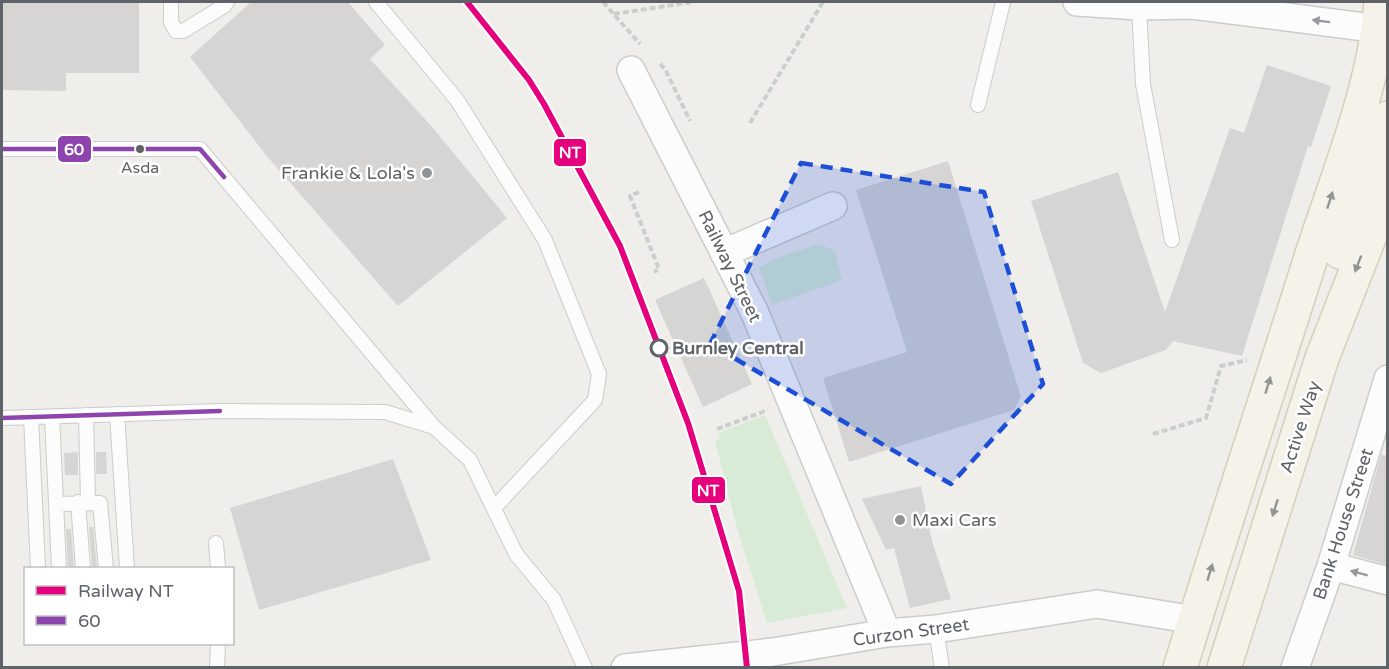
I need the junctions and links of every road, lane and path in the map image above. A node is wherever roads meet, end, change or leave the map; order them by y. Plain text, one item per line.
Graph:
1 (171, 2) edge
2 (227, 2) edge
3 (376, 2) edge
4 (693, 2) edge
5 (823, 2) edge
6 (1003, 2) edge
7 (1077, 2) edge
8 (1196, 3) edge
9 (1139, 6) junction
10 (613, 15) dead end
11 (1384, 19) edge
12 (631, 70) dead end
13 (978, 105) dead end
14 (1388, 118) edge
15 (750, 123) dead end
16 (2, 149) edge
17 (1388, 190) edge
18 (639, 192) dead end
19 (833, 206) dead end
20 (1172, 240) dead end
21 (724, 253) junction
22 (654, 272) dead end
23 (1296, 306) junction
24 (1251, 360) dead end
25 (1388, 379) edge
26 (791, 402) junction
27 (117, 414) junction
28 (86, 415) junction
29 (52, 416) junction
30 (31, 417) junction
31 (2, 418) edge
32 (434, 427) junction
33 (717, 429) dead end
34 (1153, 434) dead end
35 (1380, 435) edge
36 (83, 502) junction
37 (56, 504) junction
38 (494, 508) junction
39 (216, 543) dead end
40 (1331, 566) junction
41 (38, 567) edge
42 (59, 567) edge
43 (83, 567) edge
44 (106, 567) edge
45 (127, 567) edge
46 (218, 567) edge
47 (1388, 581) edge
48 (1195, 620) junction
49 (936, 629) junction
50 (887, 633) junction
51 (218, 645) edge
52 (217, 668) edge
53 (585, 668) edge
54 (625, 668) edge
55 (942, 668) edge
56 (1180, 668) edge
57 (1224, 668) edge
58 (1295, 668) edge

1 - 2 lane
3 - 38 lane
4 - 10 path
5 - 15 path
6 - 13 lane
7 - 9 street
8 - 9 street
11 -> 8 street
9 - 20 lane
23 -> 11 main road
12 - 21 street, Railway Street
14 - 23 main road
16 - 32 lane
17 -> 57 main road, Active Way
18 - 22 path
19 - 21 street
21 - 26 street, Railway Street
48 -> 23 main road
24 - 34 path
25 - 35 street, Bank House Street
26 - 33 path
26 - 50 street, Railway Street
27 - 28 lane
27 - 32 lane
27 - 45 lane
28 - 29 lane
28 - 36 lane
29 - 30 lane
29 - 37 lane
30 - 31 lane
30 - 41 lane
32 - 38 lane
35 - 40 street, Bank House Street
36 - 37 lane
36 - 43 lane
36 - 44 lane
37 - 42 lane
38 - 53 lane
39 - 46 lane
47 -> 40 street
40 - 58 street, Bank House Street
48 - 49 street, Curzon Street
48 - 56 main road
49 - 50 street, Curzon Street
49 - 55 lane
50 - 54 street, Curzon Street
51 - 52 lane

